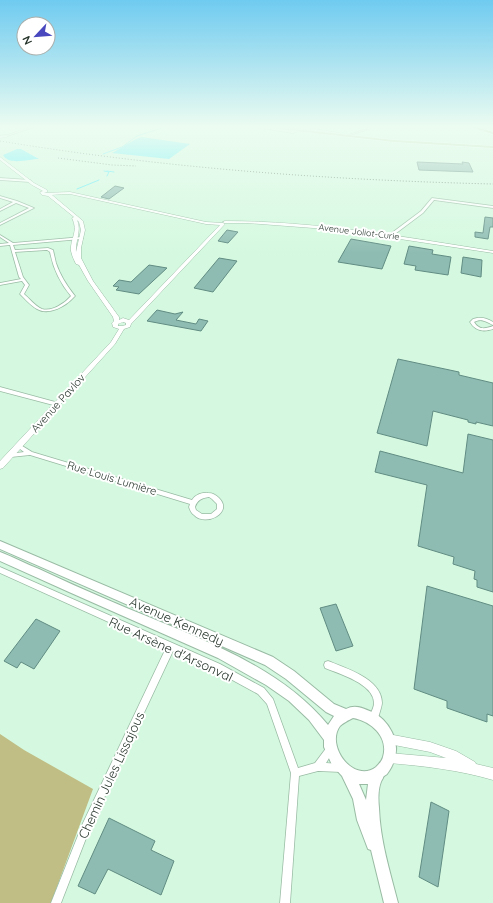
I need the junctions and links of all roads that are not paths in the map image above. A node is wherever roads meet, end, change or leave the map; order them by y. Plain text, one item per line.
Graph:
1 (15, 168) edge
2 (0, 179) edge
3 (30, 181) junction
4 (46, 191) junction
5 (55, 192) junction
6 (50, 195) junction
7 (0, 197) edge
8 (16, 202) junction
9 (493, 207) edge
10 (0, 210) edge
11 (71, 214) junction
12 (222, 223) junction
13 (0, 224) edge
14 (0, 236) edge
15 (390, 236) junction
16 (81, 238) junction
17 (75, 239) junction
18 (11, 243) junction
19 (0, 245) edge
20 (13, 251) junction
21 (493, 252) edge
22 (86, 273) junction
23 (24, 280) junction
24 (0, 284) edge
25 (127, 321) junction
26 (118, 324) junction
27 (0, 389) edge
28 (57, 404) junction
29 (19, 446) junction
30 (30, 452) junction
31 (10, 455) junction
32 (0, 466) edge
33 (193, 503) junction
34 (0, 545) edge
35 (0, 556) edge
36 (0, 570) edge
37 (170, 648) junction
38 (328, 665) dead end
39 (344, 714) junction
40 (374, 718) junction
41 (388, 739) junction
42 (330, 743) junction
43 (389, 758) junction
44 (318, 767) junction
45 (474, 769) junction
46 (344, 770) junction
47 (295, 773) junction
48 (493, 774) edge
49 (377, 775) junction
50 (383, 864) junction
51 (56, 903) edge
52 (285, 903) edge
53 (391, 903) edge

1 - 3 street
2 - 3 street
3 - 4 street
4 - 5 street, Avenue Joliot-Curie
4 - 6 street
5 - 6 street
5 - 12 street, Avenue Joliot-Curie
6 - 11 street
7 - 8 street
8 - 10 street
8 - 13 street
9 - 15 street
11 - 16 street
11 - 17 street
12 - 15 street, Avenue Joliot-Curie
12 - 25 street
14 - 18 street
15 - 21 street, Avenue Joliot-Curie
16 - 17 street
16 - 22 street
17 - 18 street
17 - 22 street
18 - 19 street
18 - 20 street
20 - 23 street
20 - 23 street
22 - 26 street
23 - 24 street
25 - 26 street
25 - 26 street
26 - 28 street, Avenue Pavlov
27 - 28 street
28 - 29 street, Avenue Pavlov
29 - 30 street, Rue Louis Lumière
29 - 31 street, Avenue Pavlov
30 - 31 street, Rue Louis Lumière
30 - 33 street, Rue Louis Lumière
31 - 32 street, Avenue Pavlov
33 - 33 street
34 - 39 main road, Avenue Kennedy
35 - 42 main road, Avenue Kennedy
36 - 37 street, Rue Arsène d'Arsonval
37 - 47 street, Rue Arsène d'Arsonval
37 - 51 street, Chemin Jules Lissajous
38 - 40 street
39 - 40 main road, Avenue Kennedy
39 - 42 main road
40 - 41 main road
41 - 43 main road
41 - 45 street
42 - 44 street
42 - 46 main road, Avenue Kennedy
43 - 45 street
43 - 49 main road
44 - 46 street
44 - 47 street
45 - 48 street
46 - 49 main road
46 - 50 main road, Avenue Kennedy
47 - 52 street, Rue Arsène d'Arsonval
49 - 50 main road
50 - 53 main road

